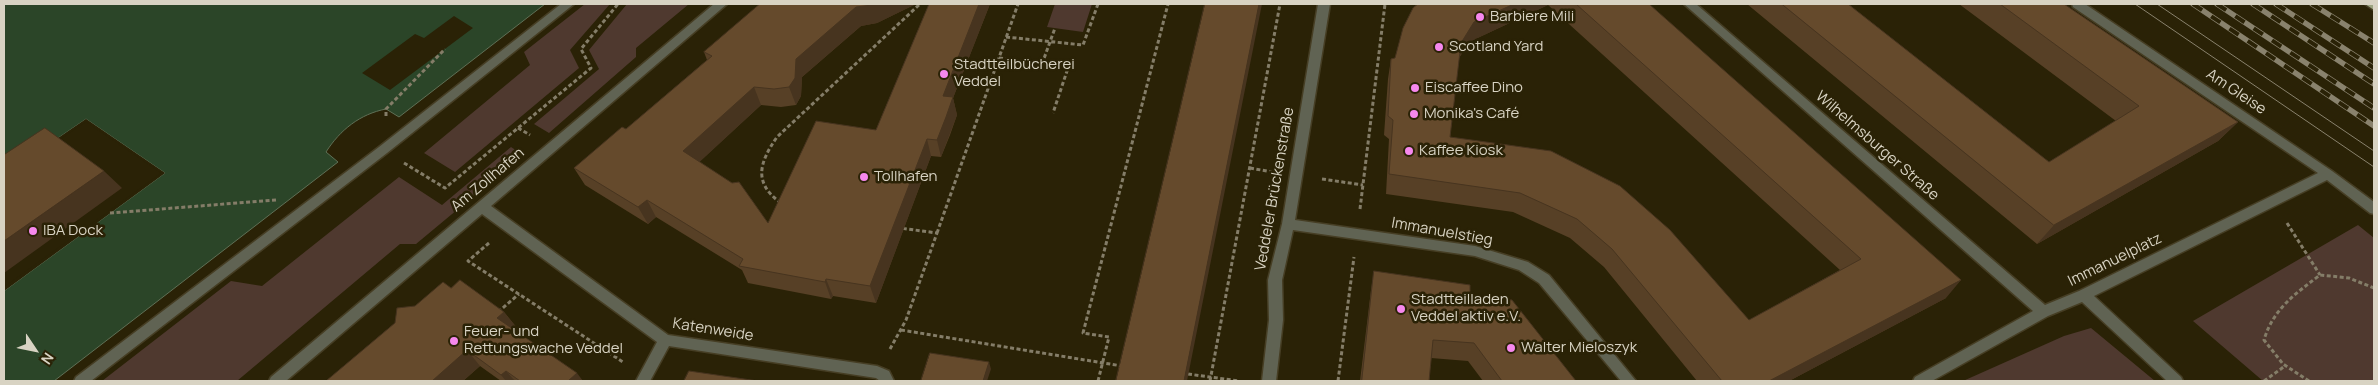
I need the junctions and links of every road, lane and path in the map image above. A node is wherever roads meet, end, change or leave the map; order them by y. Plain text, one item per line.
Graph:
1 (568, 4) edge
2 (618, 4) edge
3 (721, 4) edge
4 (920, 4) edge
5 (1018, 4) edge
6 (1098, 4) edge
7 (1168, 4) edge
8 (1280, 4) edge
9 (1324, 4) edge
10 (1385, 4) edge
11 (1689, 4) edge
12 (2078, 4) edge
13 (2371, 4) edge
14 (2374, 6) edge
15 (1055, 28) dead end
16 (1006, 37) junction
17 (1050, 41) junction
18 (445, 49) dead end
19 (998, 58) junction
20 (1042, 64) junction
21 (386, 109) dead end
22 (1053, 112) dead end
23 (383, 150) junction
24 (1250, 168) junction
25 (1280, 173) dead end
26 (2328, 174) junction
27 (1318, 179) dead end
28 (1363, 185) junction
29 (282, 200) dead end
30 (2273, 201) junction
31 (784, 205) edge
32 (481, 206) junction
33 (2374, 209) edge
34 (110, 213) dead end
35 (1359, 217) dead end
36 (1288, 224) junction
37 (509, 226) junction
38 (899, 228) edge
39 (938, 232) junction
40 (1355, 250) dead end
41 (2320, 276) junction
42 (2374, 288) edge
43 (519, 294) junction
44 (2084, 294) junction
45 (2043, 312) junction
46 (497, 313) edge
47 (901, 330) junction
48 (665, 340) junction
49 (1103, 363) junction
50 (2285, 366) junction
51 (1124, 367) edge
52 (1188, 374) edge
53 (882, 376) edge
54 (644, 379) edge
55 (1210, 379) edge
56 (82, 381) edge
57 (276, 381) edge
58 (1098, 381) edge
59 (1239, 381) edge
60 (1269, 381) edge
61 (1338, 381) edge
62 (1629, 381) edge
63 (1920, 381) edge
64 (2176, 381) edge
65 (2264, 381) edge
66 (2308, 381) edge

1 - 23 street
2 - 23 path
3 - 32 street, Am Zollhafen
4 - 31 path
5 - 16 path
6 - 17 path
7 - 49 path
8 - 24 path
9 - 36 street, Veddeler Brückenstraße
10 - 28 path
11 - 45 street, Wilhelmsburger Straße
12 - 26 street, Am Gleise
13 - 14 main road
15 - 17 path
16 - 17 path
16 - 19 path
17 - 20 path
18 - 21 path
19 - 20 path
19 - 39 path
20 - 22 path
23 - 56 street
24 - 25 path
24 - 55 path
26 - 30 street, Immanuelplatz
26 - 33 street, Am Gleise
27 - 28 path
28 - 35 path
29 - 34 path
30 - 41 path
30 - 44 street, Immanuelplatz
32 - 37 street, Katenweide
32 - 57 street, Am Zollhafen
36 - 60 street, Veddeler Brückenstraße
36 - 62 street, Immanuelstieg
37 - 43 path
37 - 48 street, Katenweide
38 - 39 path
39 - 47 path
40 - 61 path
41 - 42 path
41 - 50 path
43 - 46 path
43 - 54 path
44 - 45 street, Immanuelplatz
44 - 64 street
45 - 63 street, Immanuelplatz
47 - 49 path
47 - 53 path
48 - 53 street, Katenweide
48 - 54 street
49 - 51 path
49 - 58 path
50 - 65 path
50 - 66 path
52 - 55 path
55 - 59 path

